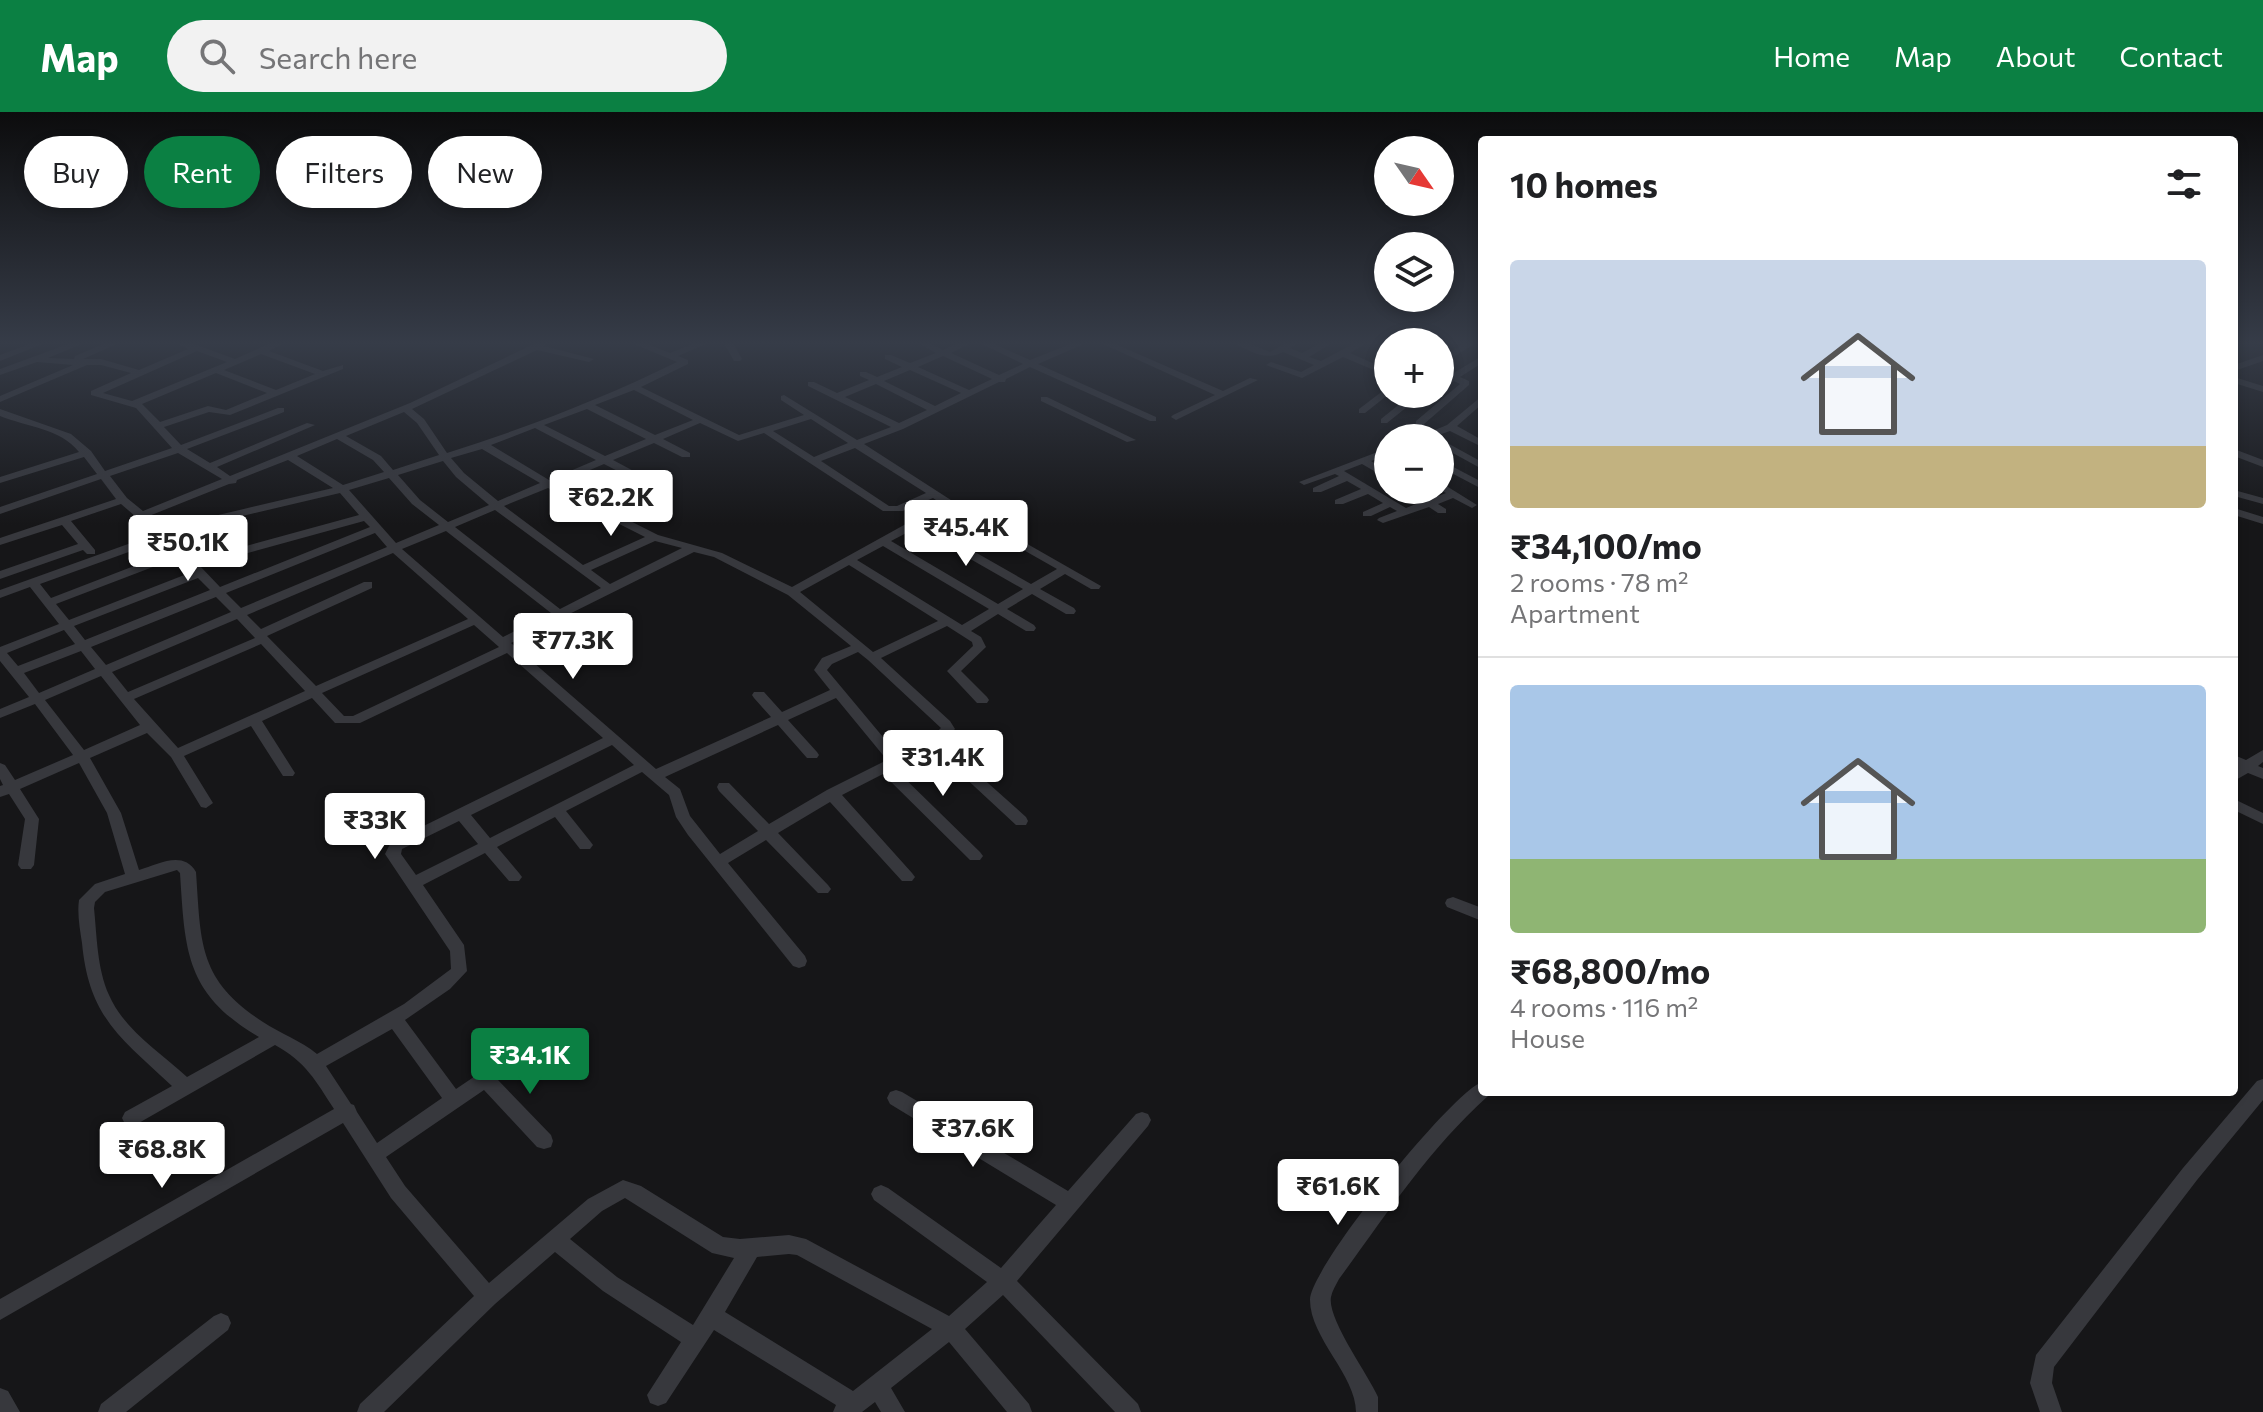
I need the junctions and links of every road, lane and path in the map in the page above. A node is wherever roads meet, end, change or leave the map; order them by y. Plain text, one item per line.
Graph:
1 (133, 404) edge
2 (249, 404) edge
3 (416, 404) edge
4 (590, 404) edge
5 (667, 404) edge
6 (792, 404) edge
7 (854, 404) edge
8 (922, 404) edge
9 (949, 404) edge
10 (1081, 404) edge
11 (1203, 404) edge
12 (1371, 404) edge
13 (1442, 404) edge
14 (587, 405) junction
15 (1091, 405) junction
16 (1400, 408) edge
17 (405, 409) junction
18 (281, 410) dead end
19 (935, 410) junction
20 (1362, 411) dead end
21 (1476, 411) edge
22 (0, 412) edge
23 (811, 416) junction
24 (1176, 417) dead end
25 (15, 419) junction
26 (1153, 419) dead end
27 (700, 420) junction
28 (1384, 421) dead end
29 (1419, 424) edge
30 (0, 425) edge
31 (310, 425) dead end
32 (536, 425) junction
33 (1454, 425) edge
34 (158, 426) junction
35 (899, 427) junction
36 (1454, 429) edge
37 (761, 433) junction
38 (340, 437) junction
39 (653, 440) junction
40 (1131, 440) dead end
41 (1478, 442) edge
42 (855, 444) junction
43 (483, 445) junction
44 (179, 449) junction
45 (1454, 450) edge
46 (87, 453) junction
47 (2238, 454) edge
48 (686, 455) dead end
49 (1374, 456) edge
50 (291, 457) junction
51 (444, 458) junction
52 (604, 460) junction
53 (1363, 460) junction
54 (812, 461) junction
55 (1478, 464) edge
56 (2263, 464) edge
57 (0, 467) edge
58 (209, 467) junction
59 (1374, 467) edge
60 (1336, 470) junction
61 (1454, 471) edge
62 (17, 474) junction
63 (392, 474) junction
64 (105, 475) junction
65 (1347, 477) junction
66 (639, 478) dead end
67 (0, 480) edge
68 (232, 481) junction
69 (1304, 482) dead end
70 (549, 484) junction
71 (1478, 484) edge
72 (342, 489) junction
73 (1317, 490) dead end
74 (1369, 490) junction
75 (1374, 493) edge
76 (933, 494) junction
77 (1454, 494) edge
78 (2238, 494) edge
79 (123, 500) junction
80 (2263, 501) edge
81 (1339, 502) dead end
82 (950, 504) junction
83 (1389, 504) edge
84 (1393, 504) edge
85 (1428, 504) edge
86 (1432, 504) edge
87 (1472, 505) dead end
88 (498, 506) junction
89 (0, 511) edge
90 (1442, 511) dead end
91 (1406, 512) junction
92 (2238, 512) edge
93 (1367, 514) dead end
94 (143, 515) junction
95 (366, 517) junction
96 (64, 520) junction
97 (1383, 520) dead end
98 (2263, 521) edge
99 (916, 523) junction
100 (447, 528) junction
101 (376, 529) junction
102 (163, 534) junction
103 (654, 537) junction
104 (883, 541) junction
105 (0, 542) edge
106 (85, 545) junction
107 (694, 547) junction
108 (396, 550) junction
109 (179, 553) junction
110 (96, 558) junction
111 (840, 566) junction
112 (195, 569) junction
113 (1065, 569) junction
114 (582, 570) junction
115 (0, 575) edge
116 (32, 582) junction
117 (368, 585) dead end
118 (1095, 586) dead end
119 (610, 589) junction
120 (1032, 589) junction
121 (216, 592) junction
122 (792, 592) junction
123 (0, 594) edge
124 (49, 603) junction
125 (998, 609) junction
126 (1070, 611) dead end
127 (559, 614) junction
128 (239, 615) junction
129 (475, 620) junction
130 (948, 621) junction
131 (66, 625) junction
132 (1030, 628) dead end
133 (963, 630) junction
134 (261, 637) junction
135 (82, 644) junction
136 (504, 645) junction
137 (860, 647) junction
138 (0, 651) edge
139 (872, 657) junction
140 (102, 670) junction
141 (15, 672) junction
142 (313, 692) junction
143 (837, 692) junction
144 (759, 695) dead end
145 (125, 698) junction
146 (35, 699) junction
147 (982, 700) dead end
148 (0, 714) edge
149 (254, 719) junction
150 (780, 719) junction
151 (149, 727) junction
152 (613, 739) junction
153 (934, 742) junction
154 (176, 754) junction
155 (812, 755) dead end
156 (2263, 755) edge
157 (81, 757) junction
158 (2241, 763) edge
159 (890, 764) junction
160 (0, 768) edge
161 (651, 770) junction
162 (288, 773) dead end
163 (2263, 774) edge
164 (724, 787) dead end
165 (7, 789) edge
166 (832, 794) junction
167 (206, 803) dead end
168 (2238, 806) edge
169 (557, 810) junction
170 (461, 814) junction
171 (2263, 819) edge
172 (1021, 821) dead end
173 (768, 832) junction
174 (585, 845) dead end
175 (487, 846) junction
176 (975, 856) dead end
177 (718, 862) junction
178 (26, 865) dead end
179 (133, 876) junction
180 (514, 877) dead end
181 (907, 877) dead end
182 (412, 884) junction
183 (823, 889) dead end
184 (1453, 903) dead end
185 (1478, 913) edge
186 (799, 961) dead end
187 (393, 1017) junction
188 (274, 1037) junction
189 (542, 1040) dead end
190 (315, 1064) junction
191 (486, 1080) junction
192 (186, 1087) junction
193 (2263, 1087) edge
194 (1478, 1093) edge
195 (896, 1098) dead end
196 (455, 1101) junction
197 (348, 1111) junction
198 (131, 1118) dead end
199 (1142, 1120) dead end
200 (544, 1141) dead end
201 (373, 1156) junction
202 (881, 1194) dead end
203 (1071, 1203) junction
204 (555, 1239) junction
205 (750, 1249) junction
206 (1003, 1281) junction
207 (488, 1297) junction
208 (0, 1310) edge
209 (711, 1316) junction
210 (221, 1323) dead end
211 (951, 1328) junction
212 (696, 1339) junction
213 (877, 1386) junction
214 (658, 1395) dead end
215 (0, 1399) edge
216 (849, 1408) edge
217 (9, 1412) edge
218 (109, 1412) edge
219 (368, 1412) edge
220 (894, 1412) edge
221 (1021, 1412) edge
222 (1130, 1412) edge
223 (1367, 1412) edge
224 (2051, 1412) edge

1 - 34 street
2 - 34 street
3 - 17 street
4 - 14 street
5 - 27 street
6 - 23 street
7 - 35 street
8 - 19 street
9 - 19 street
10 - 15 street
11 - 24 street
12 - 20 street
13 - 29 street
14 - 32 street
14 - 39 street
15 - 26 street
15 - 40 street
16 - 28 street
17 - 38 street
17 - 51 street
18 - 44 street
19 - 35 street
21 - 33 street
22 - 25 street
23 - 37 street
23 - 42 street
25 - 30 street
25 - 46 street
27 - 37 street
27 - 39 street
31 - 58 street
32 - 43 street
32 - 52 street
34 - 44 street
35 - 42 street
36 - 41 street
37 - 54 street
38 - 50 street
38 - 63 street
39 - 48 street
39 - 52 street
42 - 54 street
42 - 76 street
43 - 51 street
43 - 70 street
44 - 58 street
44 - 64 street
45 - 55 street
46 - 62 street
46 - 64 street
47 - 56 street
49 - 53 street
50 - 68 street
50 - 72 street
51 - 63 street
51 - 88 street
52 - 66 street
52 - 70 street
53 - 59 street
53 - 60 street
54 - 76 street
57 - 62 street
58 - 68 street
60 - 65 street
60 - 69 street
61 - 71 street
62 - 67 street
63 - 72 street
63 - 100 street
64 - 79 street
64 - 89 street
65 - 73 street
65 - 74 street
68 - 94 street
70 - 88 street
70 - 103 street
72 - 95 street
72 - 102 street
74 - 75 street
74 - 81 street
76 - 82 street
77 - 87 street
78 - 80 street
79 - 94 street
79 - 96 street
82 - 99 street
82 - 113 street
83 - 93 street
84 - 91 street
85 - 91 street
86 - 90 street
88 - 100 street
88 - 114 street
91 - 97 street
92 - 98 street
94 - 102 street
95 - 101 street
95 - 112 street
96 - 105 street
96 - 106 street
99 - 104 street
99 - 120 street
100 - 108 street
100 - 127 street
101 - 108 street
101 - 121 street
102 - 109 street
102 - 110 street
103 - 107 street
103 - 114 street
104 - 111 street
104 - 125 street
106 - 110 street
106 - 115 street
107 - 119 street
107 - 122 street
108 - 128 street
108 - 129 street
109 - 112 street
109 - 124 street
110 - 116 street
111 - 122 street
111 - 130 street
112 - 121 street
112 - 131 street
113 - 118 street
113 - 120 street
114 - 119 street
116 - 123 street
116 - 124 street
117 - 134 street
119 - 127 street
120 - 125 street
120 - 126 street
121 - 128 street
121 - 135 street
122 - 137 street
124 - 131 street
125 - 132 street
125 - 133 street
127 - 136 street
128 - 134 street
128 - 140 street
129 - 136 street
129 - 142 street
130 - 133 street
130 - 139 street
131 - 135 street
131 - 138 street
133 - 147 street
134 - 142 street
134 - 145 street
135 - 140 street
135 - 141 street
136 - 142 street
136 - 152 street
137 - 139 street
137 - 143 street
138 - 141 street
139 - 153 street
140 - 145 street
140 - 146 street
141 - 146 street
142 - 149 street
143 - 150 street
143 - 159 street
144 - 150 street
145 - 151 street
146 - 148 street
146 - 157 street
149 - 154 street
149 - 162 street
150 - 155 street
150 - 161 street
151 - 154 street
151 - 157 street
152 - 161 street
152 - 170 street
153 - 159 street
153 - 172 street
154 - 167 street
156 - 158 street
157 - 165 street
157 - 179 street
158 - 163 street
159 - 166 street
159 - 176 street
160 - 165 street
161 - 169 street
161 - 177 street
164 - 173 street
165 - 178 street
166 - 173 street
166 - 181 street
168 - 171 street
169 - 174 street
169 - 175 street
170 - 175 street
170 - 182 street
173 - 177 street
173 - 183 street
175 - 180 street
175 - 182 street
177 - 186 street
179 - 188 street
179 - 192 street
182 - 187 street
184 - 185 street
187 - 190 street
187 - 196 street
188 - 190 street
188 - 192 street
189 - 191 street
190 - 197 street
191 - 196 street
191 - 200 street
192 - 198 street
193 - 224 street
194 - 223 street
195 - 203 street
196 - 201 street
197 - 201 street
197 - 208 street
199 - 203 street
201 - 207 street
202 - 206 street
203 - 206 street
204 - 205 street
204 - 207 street
204 - 212 street
205 - 209 street
205 - 211 street
206 - 211 street
206 - 222 street
207 - 219 street
209 - 212 street
209 - 216 street
210 - 218 street
211 - 213 street
211 - 221 street
212 - 214 street
213 - 216 street
213 - 220 street
215 - 217 street

